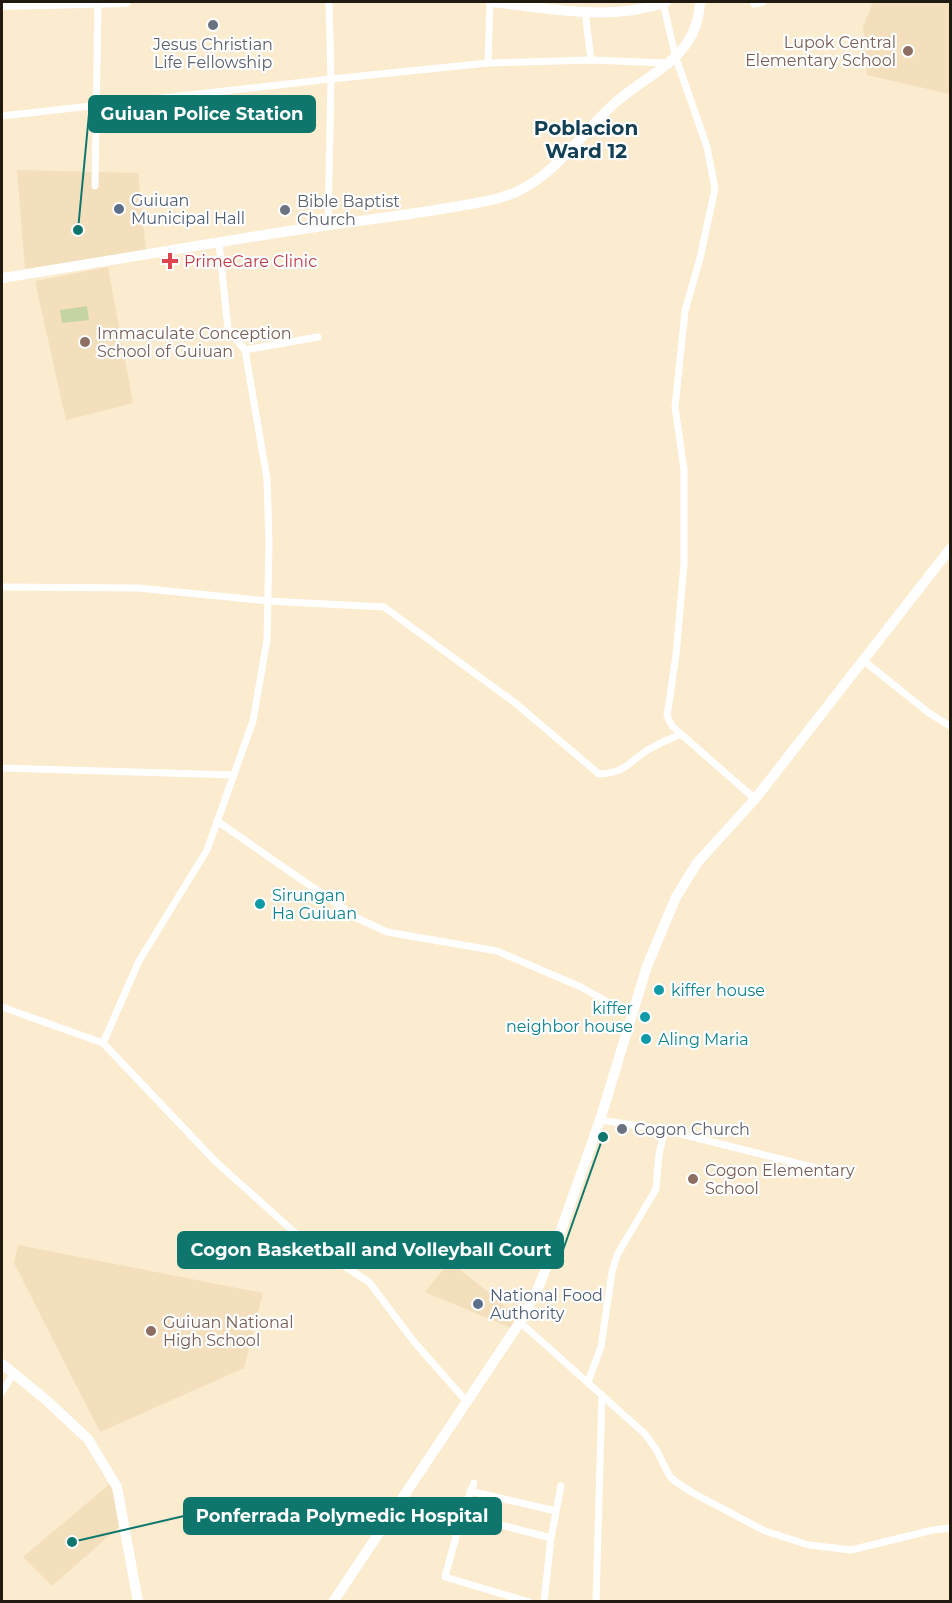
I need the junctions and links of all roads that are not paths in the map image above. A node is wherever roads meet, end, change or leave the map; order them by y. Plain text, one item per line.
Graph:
1 (98, 2) edge
2 (126, 2) edge
3 (329, 2) edge
4 (491, 2) edge
5 (664, 2) edge
6 (700, 2) edge
7 (763, 2) edge
8 (754, 4) dead end
9 (2, 5) edge
10 (585, 11) junction
11 (591, 60) junction
12 (673, 60) junction
13 (488, 63) junction
14 (331, 79) junction
15 (97, 105) junction
16 (2, 116) edge
17 (95, 186) dead end
18 (328, 225) junction
19 (219, 243) junction
20 (2, 278) edge
21 (318, 337) dead end
22 (245, 350) junction
23 (951, 549) edge
24 (2, 587) edge
25 (268, 600) junction
26 (864, 660) junction
27 (672, 726) junction
28 (951, 726) edge
29 (681, 734) junction
30 (669, 739) junction
31 (2, 768) edge
32 (234, 775) junction
33 (755, 799) junction
34 (217, 821) junction
35 (2, 1007) edge
36 (633, 1011) junction
37 (103, 1043) junction
38 (600, 1120) junction
39 (665, 1130) junction
40 (844, 1175) dead end
41 (520, 1322) junction
42 (2, 1364) edge
43 (13, 1374) junction
44 (588, 1382) junction
45 (2, 1392) edge
46 (602, 1395) junction
47 (467, 1402) junction
48 (474, 1483) dead end
49 (561, 1486) dead end
50 (470, 1491) junction
51 (395, 1509) junction
52 (556, 1511) junction
53 (462, 1515) junction
54 (951, 1528) edge
55 (551, 1538) junction
56 (138, 1602) edge
57 (333, 1602) edge
58 (529, 1602) edge
59 (544, 1602) edge
60 (596, 1602) edge

1 - 2 street
1 - 9 street
1 - 15 street
3 - 14 street
4 - 10 street
4 - 13 street
5 - 10 street
5 - 12 street
6 - 12 street
7 - 8 street
10 - 11 street
11 - 12 street
11 - 13 street
12 - 18 street
12 - 27 street
13 - 14 street
14 - 15 street
14 - 18 street
15 - 16 street
15 - 17 street
18 - 19 street
19 - 20 street
19 - 22 street
21 - 22 street
22 - 25 street
23 - 26 street
24 - 25 street
25 - 30 street
25 - 32 street
26 - 28 street
26 - 33 street
27 - 29 street
27 - 30 street
29 - 30 street
29 - 33 street
31 - 32 street
32 - 34 street
33 - 36 street
34 - 36 street
34 - 37 street
35 - 37 street
36 - 38 street
37 - 47 street
38 - 39 street
38 - 41 street
39 - 40 street
39 - 44 street
41 - 44 street
41 - 47 street
42 - 43 street
43 - 45 street
43 - 56 street
44 - 46 street
46 - 54 street
46 - 60 street
47 - 51 street
48 - 50 street
49 - 52 street
50 - 52 street
50 - 53 street
51 - 53 street
51 - 57 street
52 - 55 street
53 - 55 street
53 - 58 street
55 - 59 street

